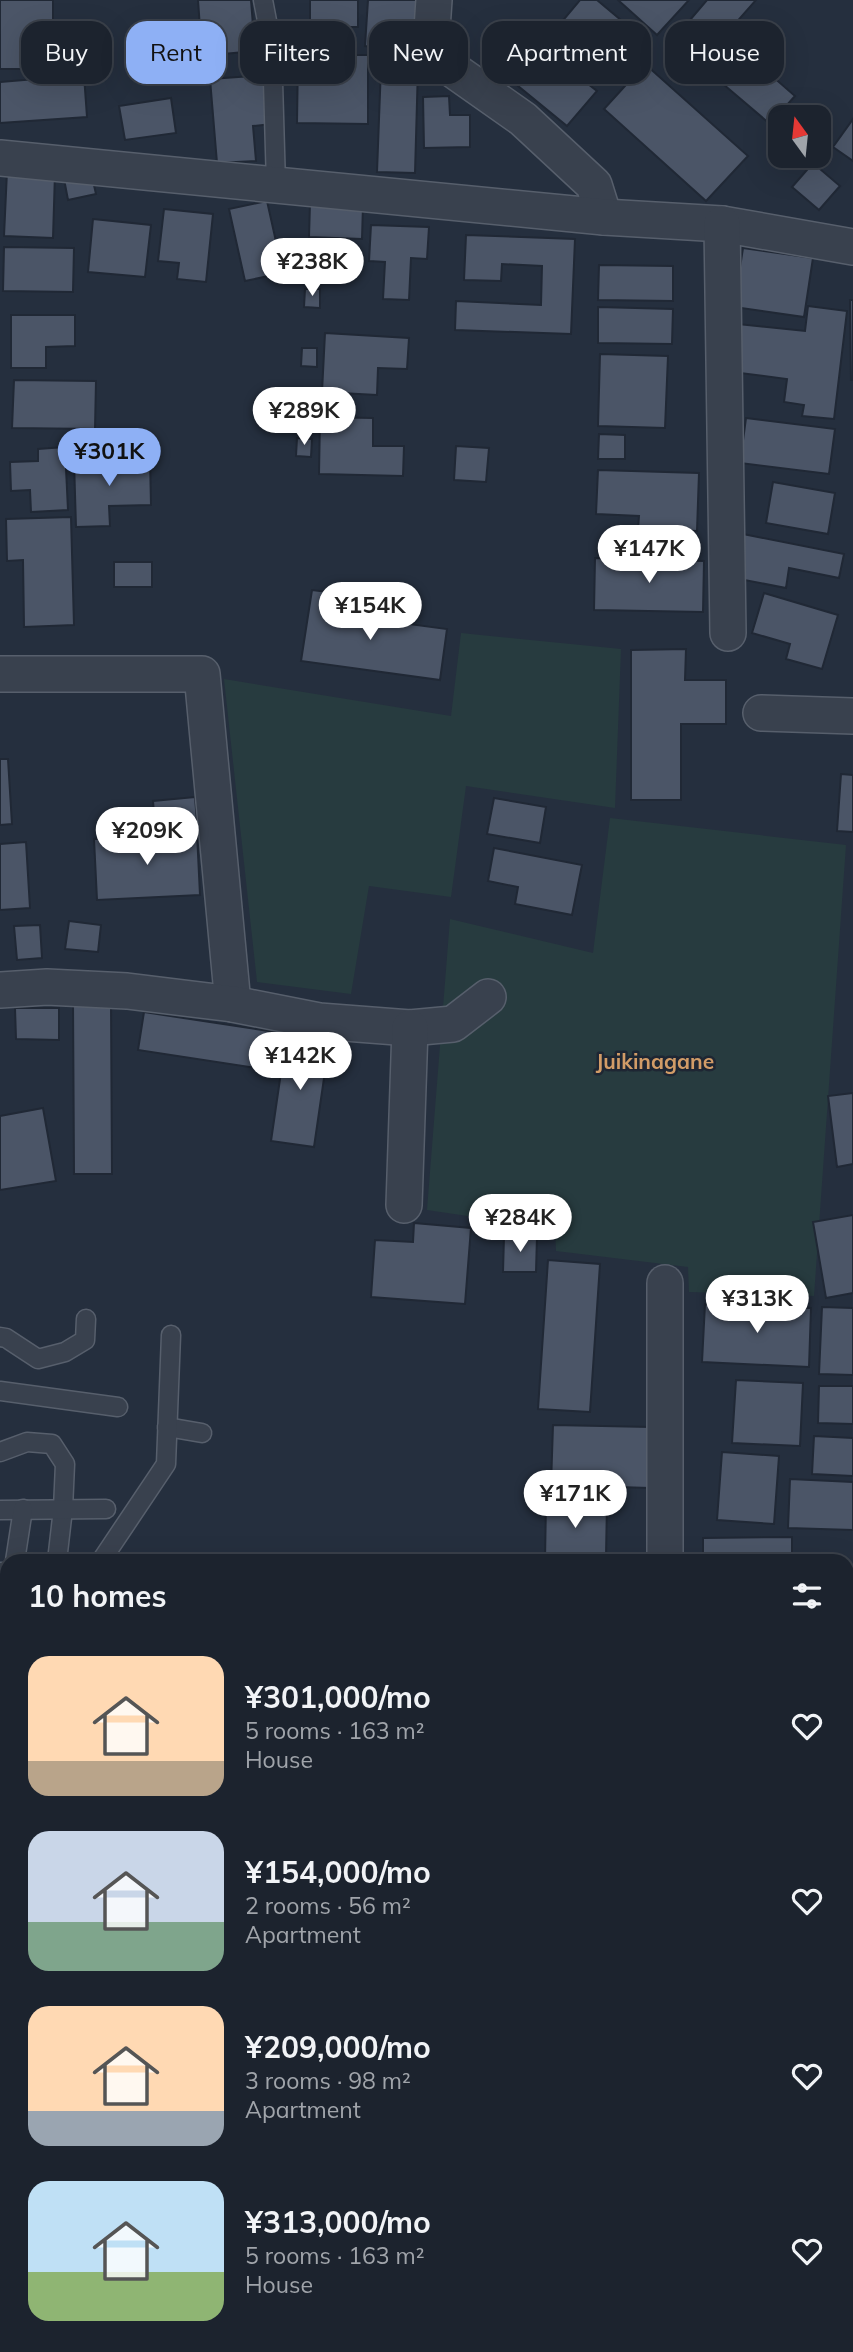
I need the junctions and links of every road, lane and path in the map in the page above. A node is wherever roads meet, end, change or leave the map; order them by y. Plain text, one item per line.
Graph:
1 (263, 0) edge
2 (434, 0) edge
3 (0, 158) edge
4 (276, 185) junction
5 (604, 217) junction
6 (722, 224) junction
7 (853, 247) edge
8 (727, 633) dead end
9 (0, 674) edge
10 (761, 713) dead end
11 (853, 716) edge
12 (0, 990) edge
13 (488, 996) dead end
14 (233, 1004) junction
15 (410, 1028) junction
16 (404, 1205) dead end
17 (665, 1283) dead end
18 (86, 1319) dead end
19 (171, 1335) dead end
20 (0, 1338) edge
21 (0, 1391) edge
22 (118, 1407) dead end
23 (167, 1427) junction
24 (202, 1433) dead end
25 (0, 1452) edge
26 (106, 1509) dead end
27 (0, 1510) edge
28 (23, 1510) junction
29 (63, 1510) junction
30 (16, 1554) edge
31 (58, 1554) edge
32 (106, 1554) edge
33 (665, 1554) edge

1 - 4 lane
2 - 5 street
3 - 4 street
4 - 5 street
5 - 6 street
6 - 7 street
6 - 8 street
9 - 14 street
10 - 11 street
12 - 14 street
13 - 15 street
14 - 15 street
15 - 16 street
17 - 33 street
18 - 20 lane
19 - 23 lane
21 - 22 lane
23 - 24 lane
23 - 32 lane
25 - 29 lane
26 - 29 lane
27 - 28 lane
28 - 29 lane
28 - 30 lane
29 - 31 lane

